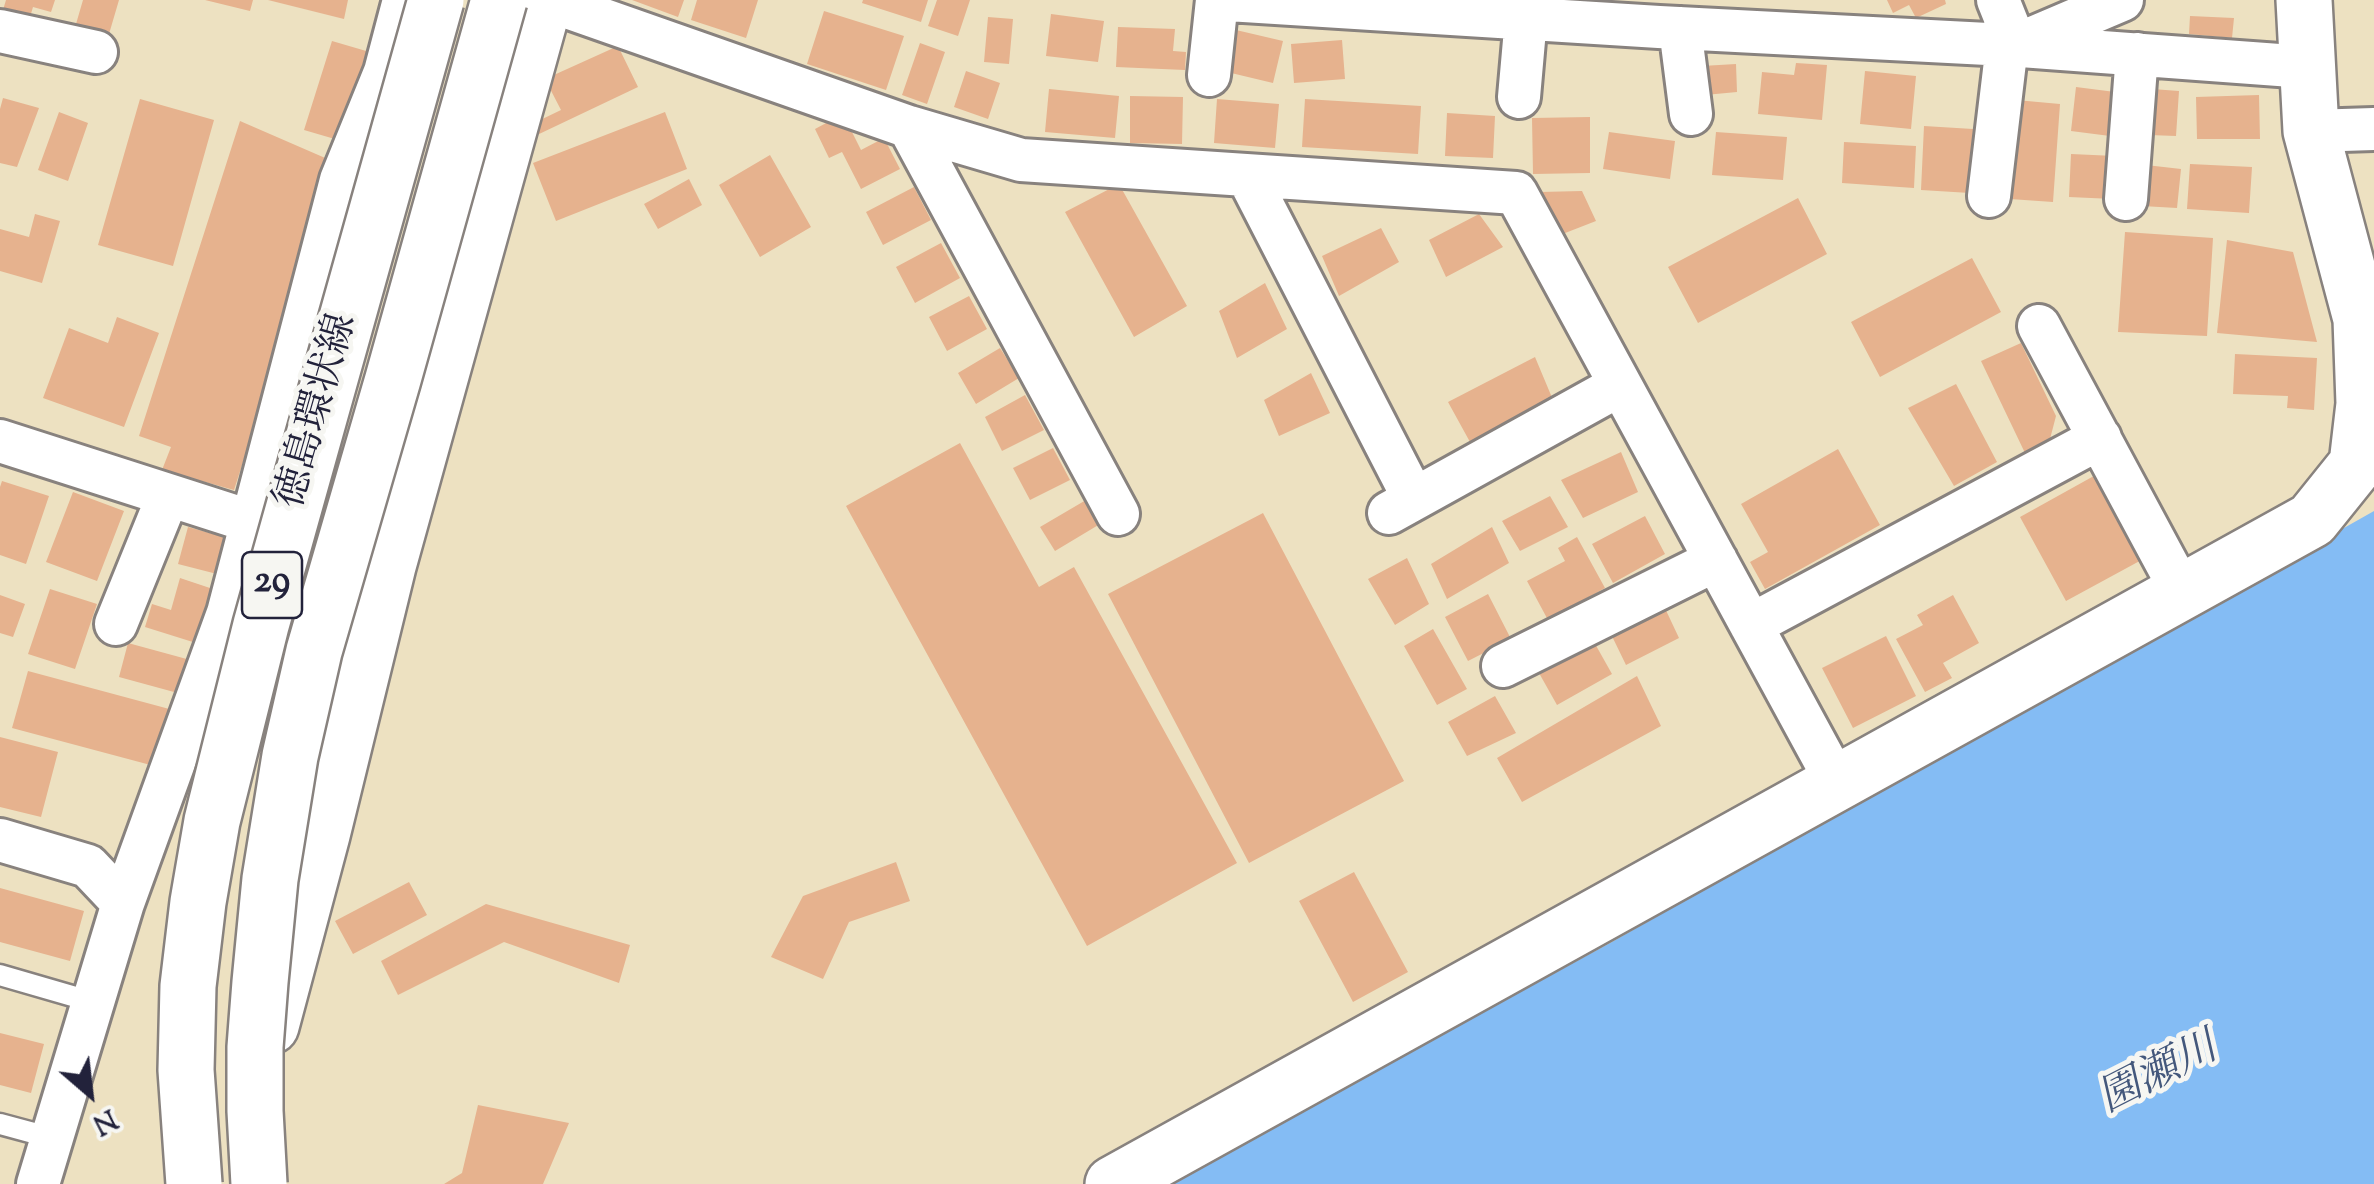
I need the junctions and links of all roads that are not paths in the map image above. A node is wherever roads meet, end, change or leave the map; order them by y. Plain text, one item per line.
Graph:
1 (404, 0) edge
2 (436, 0) edge
3 (499, 0) edge
4 (546, 0) edge
5 (1217, 0) edge
6 (1228, 0) edge
7 (1998, 0) edge
8 (2122, 0) edge
9 (2304, 0) edge
10 (1526, 18) junction
11 (1664, 18) edge
12 (0, 31) edge
13 (2011, 45) junction
14 (96, 52) dead end
15 (2137, 54) junction
16 (2306, 67) junction
17 (1209, 75) dead end
18 (1519, 97) dead end
19 (1690, 114) dead end
20 (909, 127) junction
21 (2374, 128) edge
22 (2311, 130) junction
23 (1247, 175) junction
24 (1989, 196) dead end
25 (2126, 199) dead end
26 (2039, 326) dead end
27 (1620, 385) junction
28 (2100, 438) junction
29 (0, 441) edge
30 (168, 496) junction
31 (1118, 514) dead end
32 (251, 523) junction
33 (1716, 560) junction
34 (388, 566) junction
35 (2182, 592) junction
36 (116, 624) dead end
37 (1752, 625) junction
38 (1504, 666) dead end
39 (1837, 783) junction
40 (0, 840) edge
41 (123, 903) junction
42 (0, 975) edge
43 (93, 1002) junction
44 (0, 1124) edge
45 (52, 1138) junction
46 (38, 1184) edge
47 (194, 1184) edge
48 (259, 1184) edge
49 (280, 1184) edge
50 (1112, 1184) edge

1 - 32 street
2 - 47 street, 徳島環状線 / 29, bridge
3 - 48 street, 徳島環状線 / 29, bridge
4 - 20 street
4 - 34 street
5 - 17 street
6 - 10 street
7 - 13 street
8 - 13 street
9 - 16 street
10 - 11 street
10 - 18 street
11 - 13 street
11 - 19 street
12 - 14 street
13 - 15 street
13 - 24 street
15 - 16 street
15 - 25 street
16 - 22 street
20 - 23 street
20 - 31 street
21 - 22 street
22 - 35 street
23 - 27 street
23 - 27 street
26 - 28 street
27 - 33 street
28 - 35 street
28 - 37 street
29 - 30 street
30 - 32 street
30 - 36 street
32 - 34 street
32 - 41 street
33 - 37 street
33 - 38 street
34 - 49 street
35 - 39 street
37 - 39 street
39 - 50 street
40 - 41 street
41 - 43 street
42 - 43 lane
43 - 45 street
44 - 45 lane
45 - 46 street

